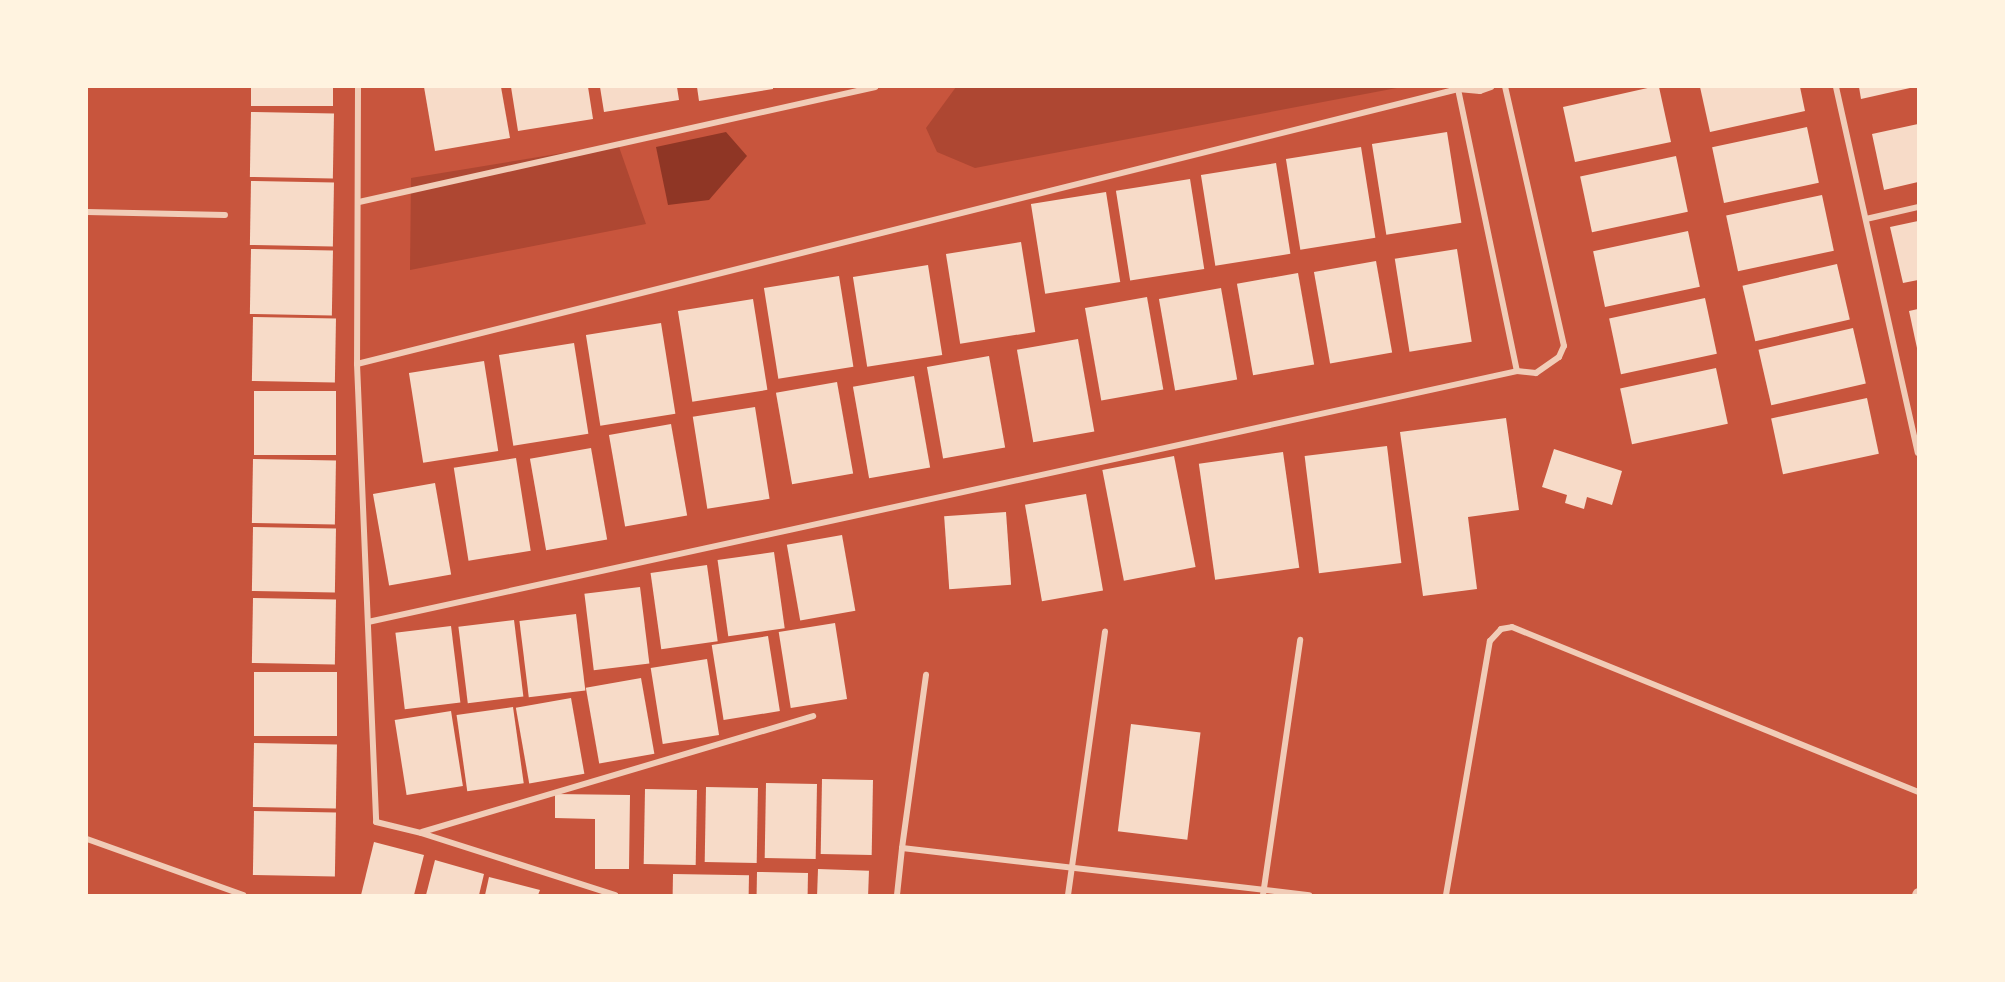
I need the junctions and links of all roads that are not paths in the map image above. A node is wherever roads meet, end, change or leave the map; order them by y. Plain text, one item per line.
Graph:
1 (358, 87) edge
2 (875, 87) edge
3 (1491, 87) edge
4 (1505, 87) edge
5 (1836, 87) edge
6 (1455, 88) edge
7 (359, 202) junction
8 (1918, 207) edge
9 (87, 213) edge
10 (225, 215) dead end
11 (1866, 219) junction
12 (357, 364) junction
13 (1517, 371) junction
14 (1918, 453) edge
15 (368, 622) junction
16 (1105, 632) dead end
17 (1300, 640) dead end
18 (926, 675) dead end
19 (813, 716) dead end
20 (1918, 792) edge
21 (421, 833) junction
22 (87, 839) edge
23 (903, 848) junction
24 (1071, 867) junction
25 (1263, 892) edge
26 (243, 895) edge
27 (615, 895) edge
28 (897, 895) edge
29 (1068, 895) edge
30 (1309, 895) edge
31 (1446, 895) edge

1 - 7 street
2 - 7 street
3 - 6 street
4 - 13 street
5 - 11 street
6 - 12 street
6 - 13 street
7 - 12 street
8 - 11 street
9 - 10 street
11 - 14 street
12 - 15 street
13 - 15 street
15 - 21 street
16 - 24 street
17 - 25 street
18 - 23 street
19 - 21 street
20 - 31 street
21 - 27 street
22 - 26 street
23 - 24 street
23 - 28 street
24 - 25 street
24 - 29 street
25 - 30 street

